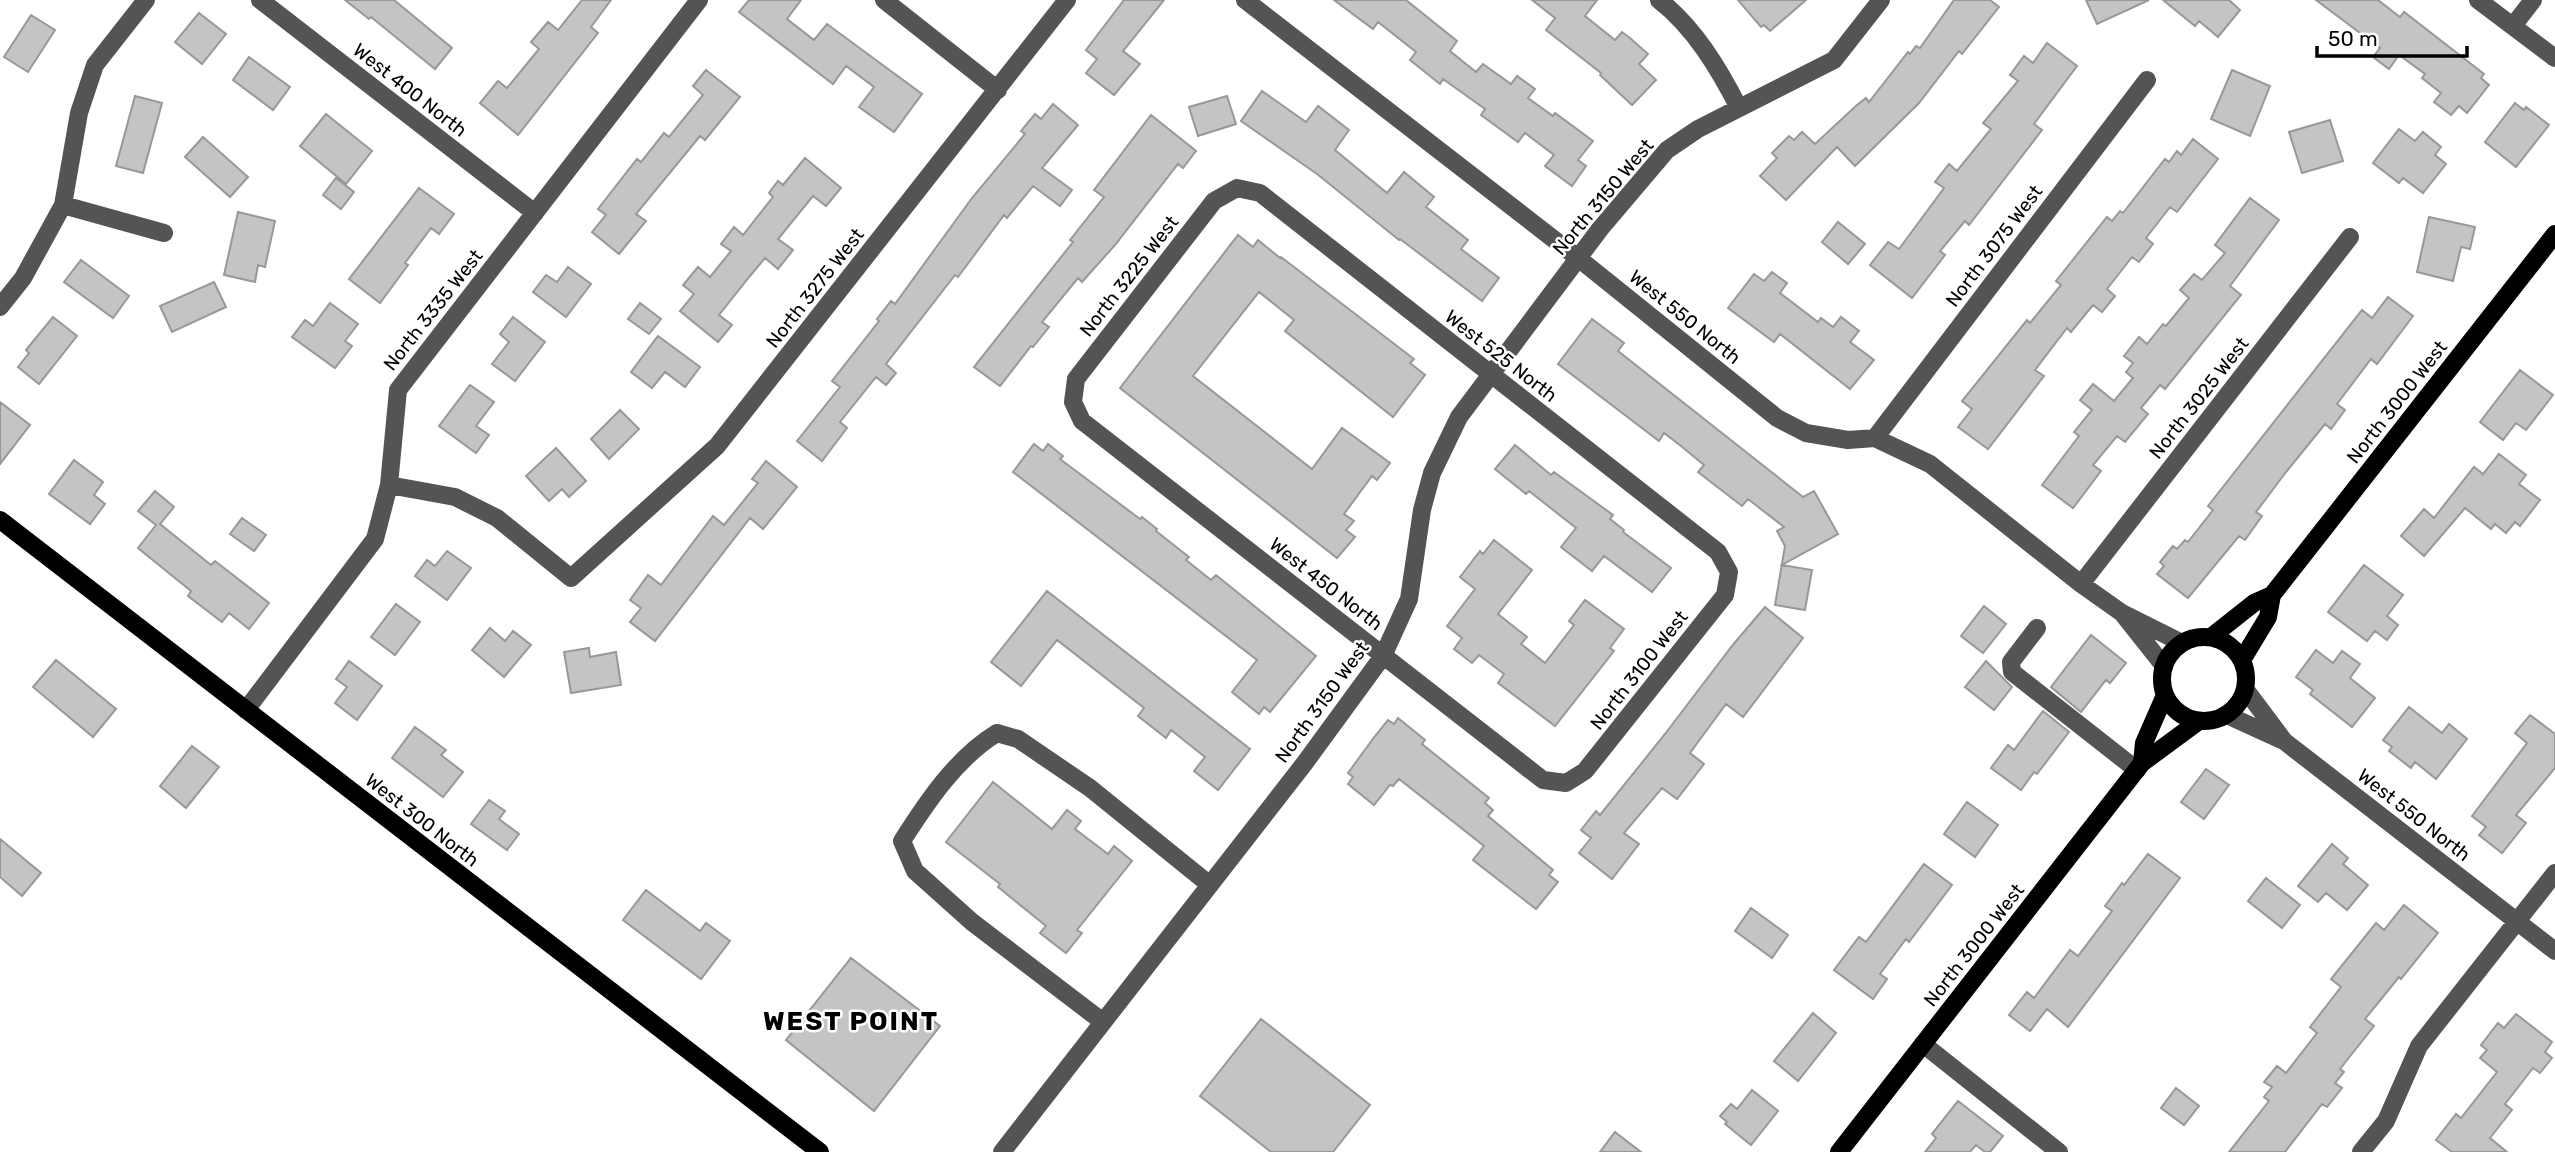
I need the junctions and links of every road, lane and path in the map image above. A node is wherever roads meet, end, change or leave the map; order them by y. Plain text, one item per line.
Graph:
1 (146, 0) edge
2 (260, 0) edge
3 (699, 0) edge
4 (884, 0) edge
5 (1067, 0) edge
6 (1245, 0) edge
7 (1659, 0) edge
8 (1881, 0) edge
9 (2478, 0) edge
10 (2533, 0) edge
11 (2513, 26) junction
12 (2555, 58) edge
13 (2147, 80) dead end
14 (998, 90) junction
15 (1739, 108) junction
16 (1237, 188) joint
17 (63, 205) junction
18 (535, 213) junction
19 (164, 233) dead end
20 (2555, 234) edge
21 (2350, 237) dead end
22 (1578, 258) junction
23 (0, 307) edge
24 (1492, 375) junction
25 (1073, 402) joint
26 (1875, 438) junction
27 (389, 485) junction
28 (0, 520) edge
29 (1730, 572) joint
30 (2081, 584) junction
31 (2272, 595) junction
32 (2122, 613) junction
33 (2037, 628) dead end
34 (2211, 637) junction
35 (2182, 643) junction
36 (1383, 656) junction
37 (2242, 660) junction
38 (2164, 666) junction
39 (2245, 689) junction
40 (2165, 695) junction
41 (246, 710) junction
42 (2227, 715) junction
43 (2199, 721) junction
44 (2284, 741) junction
45 (2140, 767) junction
46 (1566, 783) joint
47 (2555, 873) edge
48 (1210, 885) junction
49 (2517, 921) junction
50 (2555, 951) edge
51 (1103, 1022) junction
52 (1923, 1044) junction
53 (820, 1152) edge
54 (1002, 1152) edge
55 (1839, 1152) edge
56 (2059, 1152) edge
57 (2361, 1152) edge

1 - 17 street
2 - 18 street, West 400 North
3 - 18 street, North 3335 West
4 - 14 street
5 - 14 street, North 3275 West
6 - 22 street, West 550 North
7 - 15 street
8 - 15 street, North 3150 West
9 - 11 street
10 - 11 street
11 - 12 street
13 - 26 street, North 3075 West
14 - 27 street, North 3275 West
15 - 22 street, North 3150 West
16 - 24 street, West 525 North
16 - 25 street, North 3225 West
17 - 19 street
17 - 23 street
18 - 27 street, North 3335 West
20 - 31 main road, North 3000 West
21 - 30 street, North 3025 West
22 - 24 street, North 3150 West
22 - 26 street, West 550 North
24 - 29 street, West 525 North
24 - 36 street, North 3150 West
25 - 36 street, West 450 North
26 - 30 street, West 550 North
27 - 41 street, North 3335 West
28 - 41 main road, West 300 North
29 - 46 street, North 3100 West
30 - 32 street, West 550 North
31 - 34 main road, North 3000 West
31 - 37 main road, North 3000 West
32 - 35 street, West 550 North
32 - 38 street, West 550 North
33 - 45 street
34 - 35 main road
34 - 37 main road
35 - 38 main road
36 - 46 street, West 450 North
36 - 48 street, North 3150 West
37 - 39 main road
38 - 40 main road
39 - 42 main road
39 - 44 street, West 550 North
40 - 43 main road
40 - 45 main road, North 3000 West
41 - 53 main road, West 300 North
42 - 43 main road
42 - 44 street, West 550 North
43 - 45 main road, North 3000 West
44 - 49 street, West 550 North
45 - 52 main road, North 3000 West
47 - 49 street
48 - 51 street, North 3150 West
48 - 51 street
49 - 50 street, West 550 North
49 - 57 street
51 - 54 street, North 3150 West
52 - 55 main road, North 3000 West
52 - 56 street

